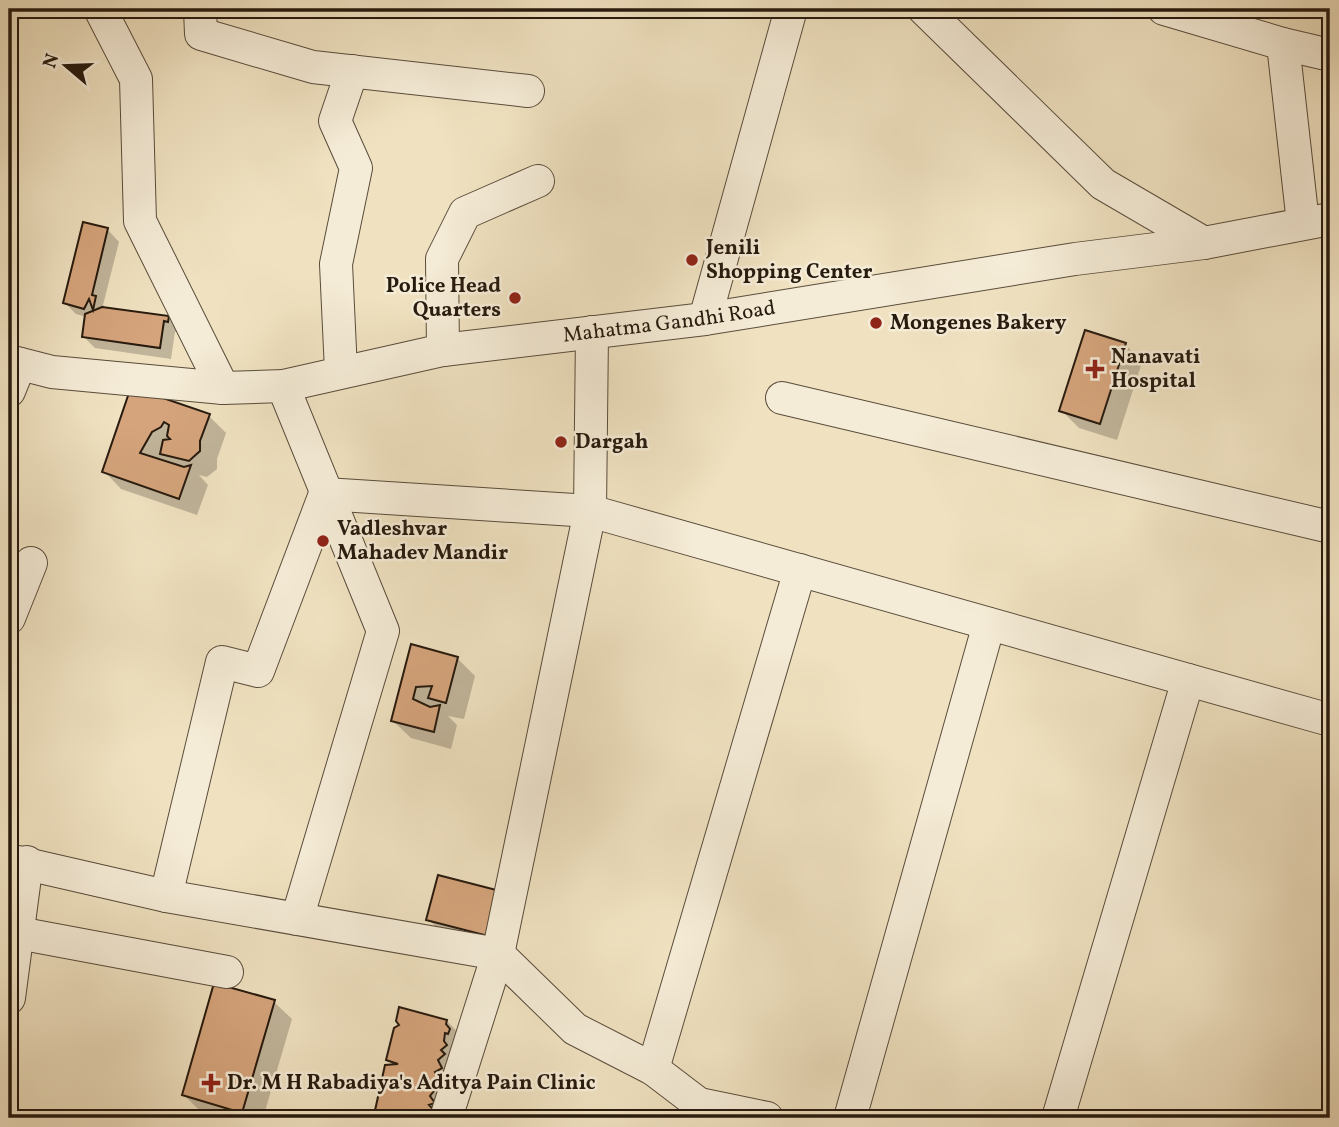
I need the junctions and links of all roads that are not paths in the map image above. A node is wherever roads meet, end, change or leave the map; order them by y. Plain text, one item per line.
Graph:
1 (100, 9) edge
2 (200, 9) edge
3 (791, 9) edge
4 (924, 9) edge
5 (1164, 9) edge
6 (1283, 44) junction
7 (1328, 48) edge
8 (352, 71) junction
9 (528, 91) dead end
10 (538, 181) dead end
11 (1317, 221) edge
12 (1204, 243) junction
13 (705, 319) junction
14 (592, 332) junction
15 (443, 350) junction
16 (341, 371) junction
17 (12, 372) edge
18 (283, 386) junction
19 (223, 388) junction
20 (782, 398) dead end
21 (326, 494) junction
22 (590, 511) junction
23 (1330, 527) edge
24 (31, 563) dead end
25 (800, 570) junction
26 (9, 618) edge
27 (989, 624) junction
28 (1188, 680) junction
29 (1330, 720) edge
30 (18, 861) edge
31 (166, 896) junction
32 (297, 919) junction
33 (18, 933) junction
34 (498, 954) junction
35 (227, 972) dead end
36 (9, 998) edge
37 (653, 1069) junction
38 (446, 1118) edge
39 (767, 1118) edge
40 (850, 1118) edge
41 (1058, 1118) edge

1 - 19 street
2 - 8 street
3 - 13 street
4 - 12 street
5 - 6 street
6 - 7 street
6 - 11 street
8 - 9 street
8 - 16 street
10 - 15 street
11 - 12 street, Mahatma Gandhi Road
12 - 13 street, Mahatma Gandhi Road
13 - 14 street, Mahatma Gandhi Road
14 - 15 street, Mahatma Gandhi Road
14 - 22 street
15 - 16 street, Mahatma Gandhi Road
16 - 18 street, Mahatma Gandhi Road
17 - 19 street, Mahatma Gandhi Road
18 - 19 street, Mahatma Gandhi Road
18 - 21 street
20 - 23 street
21 - 22 street
21 - 31 street
21 - 32 street
22 - 25 street
22 - 34 street
24 - 26 street
25 - 27 street
25 - 37 street
27 - 28 street
27 - 40 street
28 - 29 street
28 - 41 street
30 - 31 street
30 - 33 street
31 - 32 street
32 - 34 street
33 - 35 street
33 - 36 street
34 - 37 street
34 - 38 street
37 - 39 street

